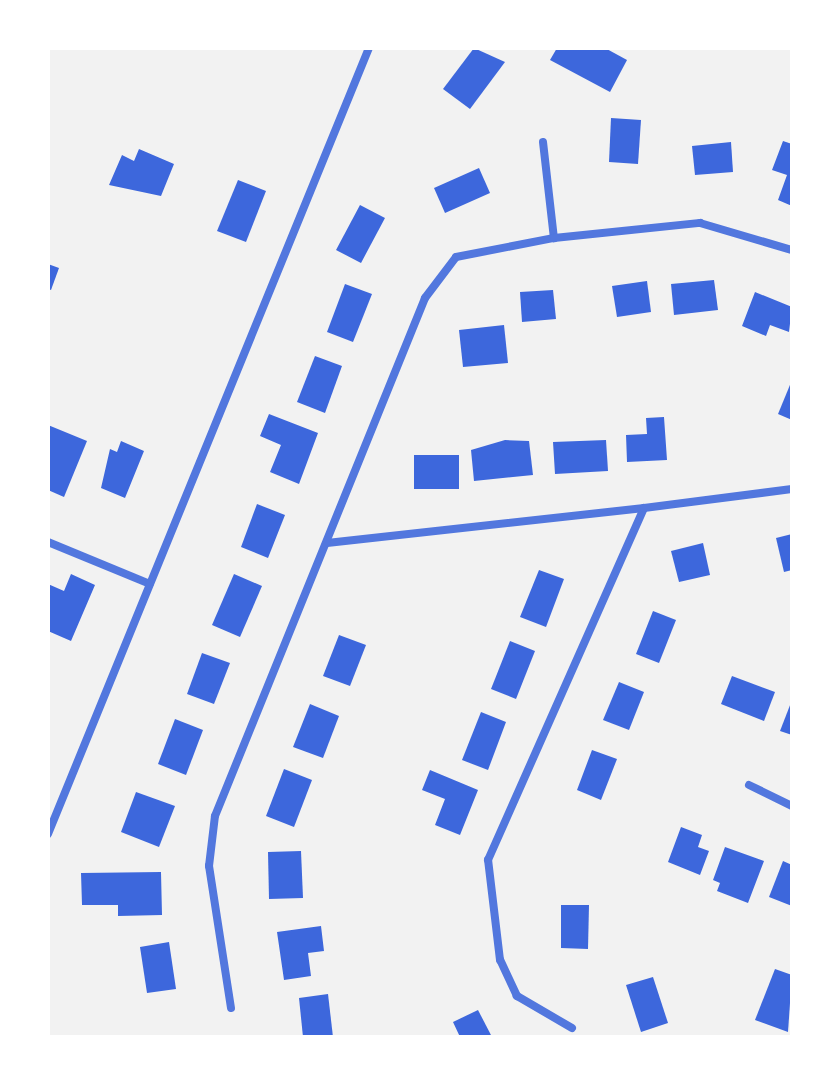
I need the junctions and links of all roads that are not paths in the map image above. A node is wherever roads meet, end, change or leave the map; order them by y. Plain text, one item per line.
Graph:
1 (369, 48) edge
2 (543, 142) dead end
3 (554, 238) junction
4 (792, 250) edge
5 (792, 489) edge
6 (644, 508) junction
7 (48, 542) edge
8 (327, 543) junction
9 (150, 584) junction
10 (749, 785) dead end
11 (792, 806) edge
12 (48, 834) edge
13 (231, 1008) dead end
14 (572, 1028) dead end

1 - 9 street
2 - 3 street
3 - 4 street
3 - 8 street
5 - 6 street
6 - 8 street
6 - 14 street
7 - 9 street
8 - 13 street
9 - 12 street
10 - 11 street

